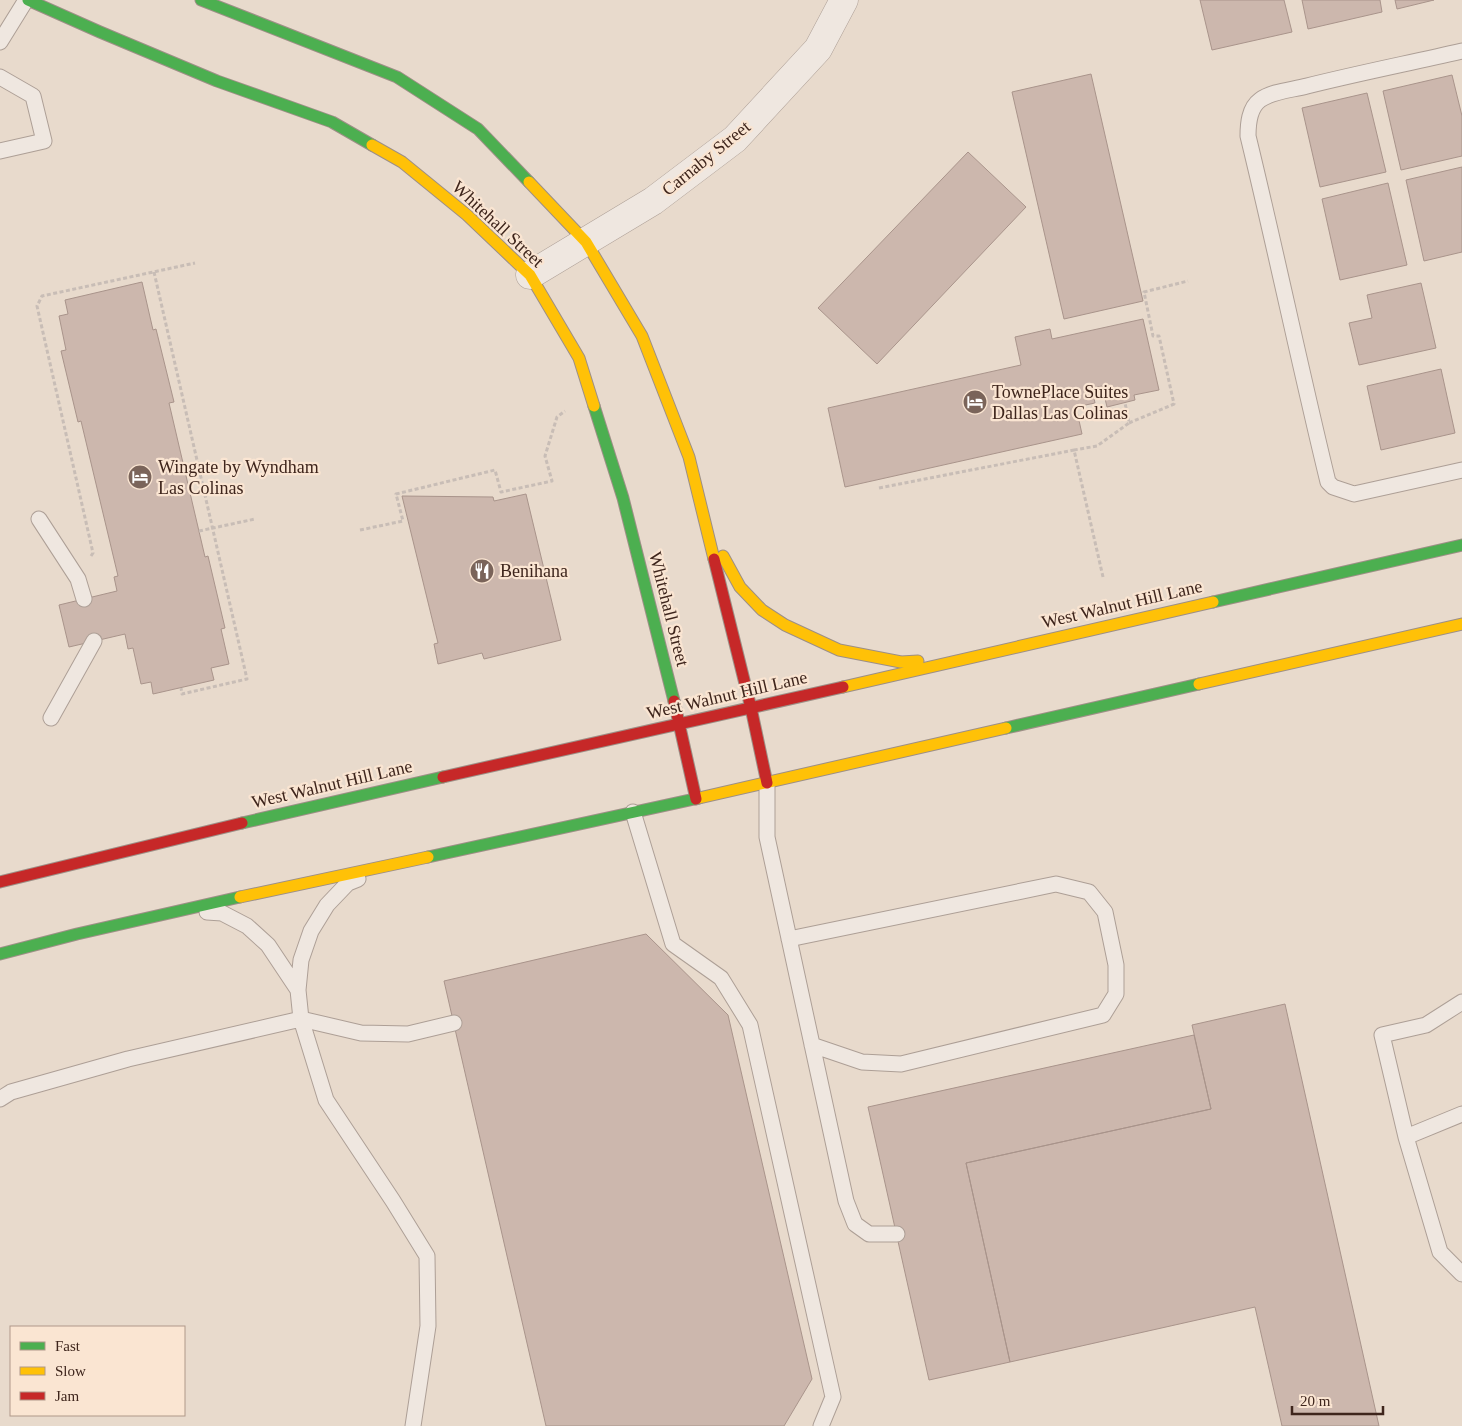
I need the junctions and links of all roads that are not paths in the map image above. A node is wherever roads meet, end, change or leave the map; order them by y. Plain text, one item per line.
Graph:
1 (27, 0) edge
2 (200, 0) edge
3 (844, 0) edge
4 (0, 42) edge
5 (1462, 51) edge
6 (0, 77) edge
7 (0, 151) edge
8 (586, 242) junction
9 (530, 276) junction
10 (1462, 470) edge
11 (39, 519) dead end
12 (706, 524) junction
13 (1462, 545) edge
14 (84, 599) dead end
15 (1462, 624) edge
16 (94, 641) dead end
17 (965, 658) junction
18 (751, 708) junction
19 (51, 718) dead end
20 (678, 725) junction
21 (767, 783) junction
22 (696, 799) junction
23 (633, 812) junction
24 (398, 862) junction
25 (0, 882) edge
26 (167, 913) junction
27 (789, 939) junction
28 (0, 954) edge
29 (298, 990) junction
30 (1462, 1002) edge
31 (301, 1018) junction
32 (454, 1023) dead end
33 (812, 1045) junction
34 (0, 1100) edge
35 (1462, 1114) edge
36 (1406, 1137) junction
37 (896, 1234) dead end
38 (1462, 1274) edge
39 (413, 1426) edge
40 (820, 1426) edge

1 - 4 lane
1 - 9 main road, Whitehall Street
2 - 8 main road
3 - 8 street, Carnaby Street
5 - 10 lane
6 - 7 lane
8 - 9 street, Carnaby Street
8 - 12 main road
9 - 20 main road, Whitehall Street
11 - 14 lane
12 - 17 main road
12 - 18 main road
13 - 17 main road, West Walnut Hill Lane
15 - 21 main road
16 - 19 lane
17 - 18 main road, West Walnut Hill Lane
18 - 20 main road, West Walnut Hill Lane
18 - 21 main road
20 - 22 main road, Whitehall Street
20 - 25 main road, West Walnut Hill Lane
21 - 22 main road
21 - 27 lane
22 - 23 main road
23 - 24 main road
23 - 40 lane
24 - 26 main road
24 - 29 lane
26 - 28 main road
26 - 29 lane
27 - 33 lane
27 - 33 lane
29 - 31 lane
30 - 36 lane
31 - 32 lane
31 - 34 lane
31 - 39 lane
33 - 37 lane
35 - 36 lane
36 - 38 lane

